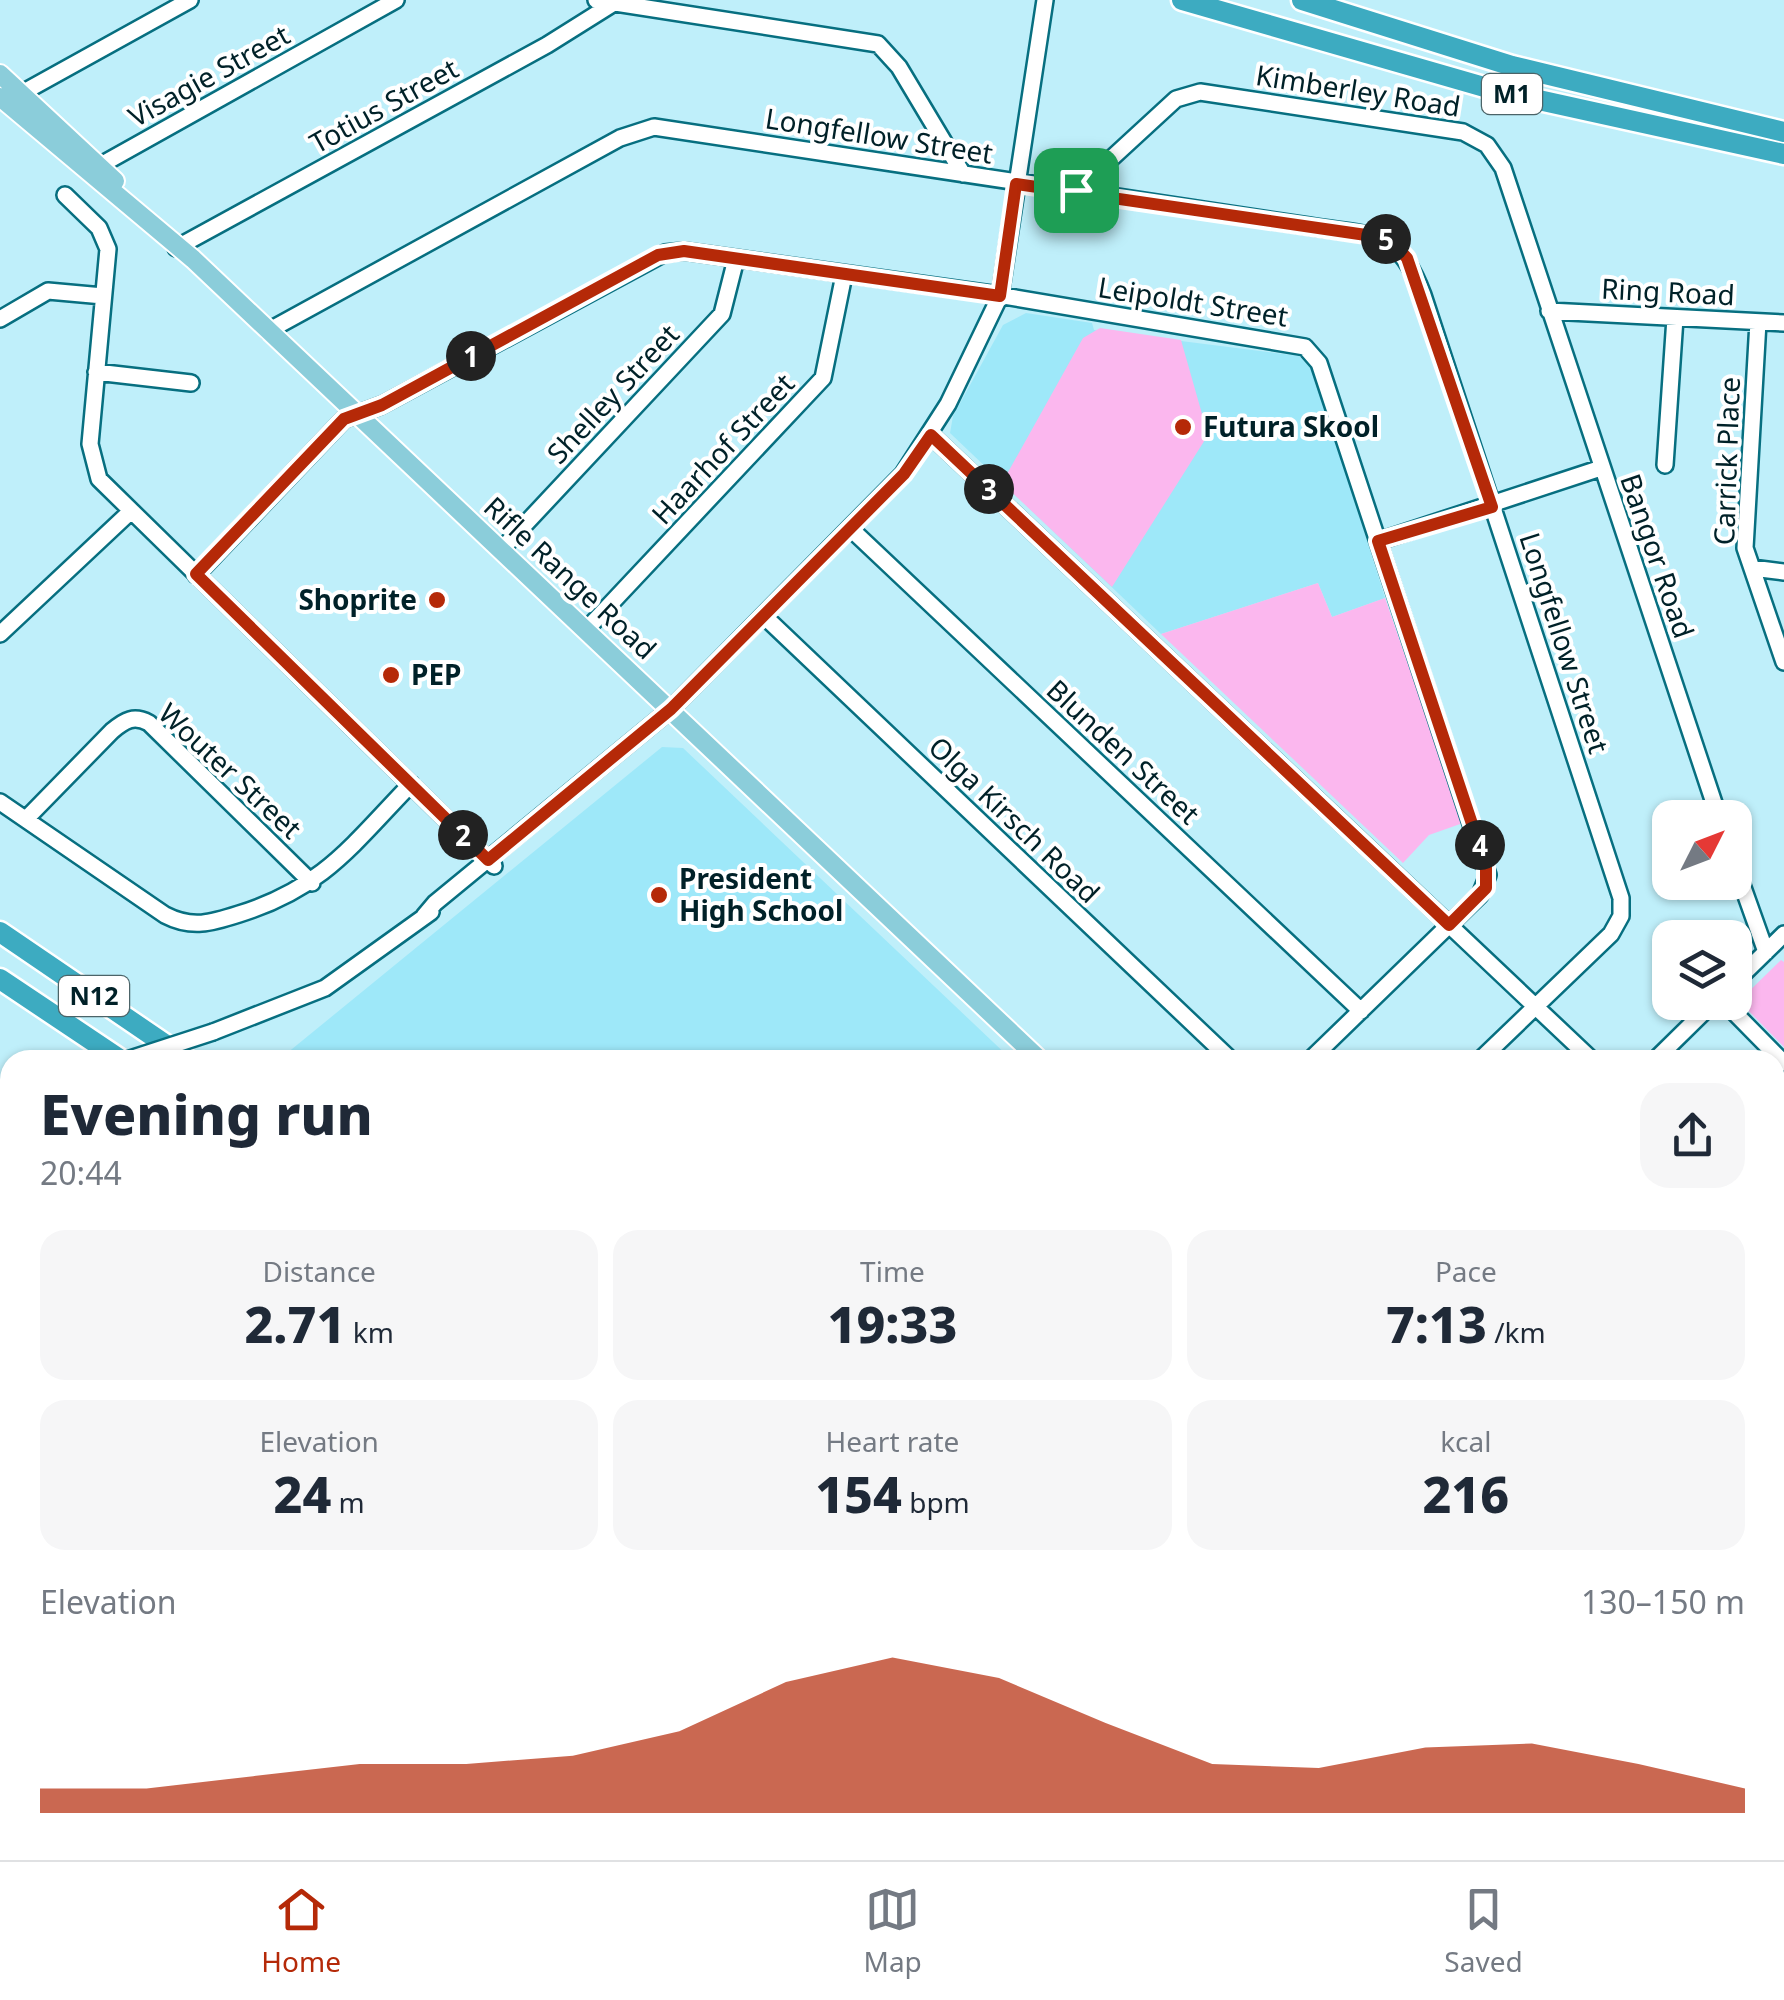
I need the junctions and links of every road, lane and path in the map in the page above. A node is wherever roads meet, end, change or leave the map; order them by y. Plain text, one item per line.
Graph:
1 (190, 0) edge
2 (396, 0) edge
3 (596, 0) edge
4 (1182, 0) edge
5 (1302, 0) edge
6 (614, 3) junction
7 (1044, 3) edge
8 (0, 74) edge
9 (24, 94) junction
10 (2, 101) edge
11 (1784, 132) edge
12 (1784, 154) edge
13 (99, 166) junction
14 (963, 174) junction
15 (1016, 184) junction
16 (1076, 190) junction
17 (65, 195) dead end
18 (184, 251) junction
19 (736, 259) junction
20 (844, 274) junction
21 (103, 296) junction
22 (1000, 296) junction
23 (1550, 311) junction
24 (0, 318) edge
25 (1675, 318) junction
26 (1758, 322) junction
27 (1784, 323) edge
28 (268, 331) junction
29 (96, 372) junction
30 (191, 383) dead end
31 (356, 413) junction
32 (931, 435) junction
33 (1665, 465) dead end
34 (1601, 468) junction
35 (1492, 507) junction
36 (130, 512) junction
37 (851, 529) junction
38 (1378, 541) junction
39 (501, 550) junction
40 (1752, 568) junction
41 (1784, 572) edge
42 (196, 574) junction
43 (767, 618) junction
44 (586, 630) junction
45 (0, 634) edge
46 (1784, 662) edge
47 (674, 712) junction
48 (411, 784) junction
49 (1713, 800) edge
50 (0, 802) edge
51 (26, 819) junction
52 (491, 863) junction
53 (312, 883) junction
54 (1747, 900) edge
55 (1449, 925) junction
56 (0, 932) edge
57 (1784, 934) edge
58 (1766, 952) junction
59 (1752, 966) edge
60 (0, 979) edge
61 (1536, 1005) junction
62 (1361, 1011) junction
63 (1696, 1020) edge
64 (1742, 1020) edge
65 (109, 1050) edge
66 (156, 1050) edge
67 (173, 1050) edge
68 (1029, 1050) edge
69 (1221, 1050) edge
70 (1320, 1050) edge
71 (1490, 1050) edge
72 (1582, 1050) edge
73 (1665, 1050) edge
74 (1771, 1050) edge

1 - 9 street
2 - 13 street, Visagie Street
3 - 6 street
4 - 12 highway, M1
5 - 11 highway, M1
6 - 14 street
6 - 18 street, Totius Street
7 - 15 street
8 - 9 main road, Rifle Range Road
9 - 10 street
9 - 13 main road, Rifle Range Road
10 - 18 main road, Rifle Range Road
13 - 18 main road, Rifle Range Road
14 - 15 street, Longfellow Street
14 - 28 street, Longfellow Street
15 - 16 street, Longfellow Street
15 - 22 street
16 - 23 street, Kimberley Road
16 - 35 street, Longfellow Street
17 - 21 street
18 - 28 main road, Rifle Range Road
19 - 20 street, Leipoldt Street
19 - 31 street, Leipoldt Street
19 - 39 street, Shelley Street
20 - 22 street, Leipoldt Street
20 - 44 street, Haarhof Street
21 - 24 street
21 - 29 street
22 - 32 street
22 - 38 street, Leipoldt Street
23 - 25 street, Ring Road
23 - 34 street, Bangor Road
25 - 26 street, Ring Road
25 - 33 street
26 - 27 street, Ring Road
26 - 40 street, Carrick Place
28 - 31 main road, Rifle Range Road
29 - 30 street
29 - 36 street
31 - 39 main road, Rifle Range Road
31 - 42 street, Leipoldt Street
32 - 37 street
32 - 55 street
34 - 35 street
34 - 49 street, Bangor Road
35 - 38 street
35 - 61 street, Longfellow Street
36 - 42 street
36 - 45 street
37 - 43 street
37 - 62 street, Blunden Street
38 - 55 street, Leipoldt Street
39 - 44 main road, Rifle Range Road
40 - 41 street, Carrick Place
40 - 46 street
42 - 48 street
43 - 47 street
43 - 69 street, Olga Kirsch Road
44 - 47 main road, Rifle Range Road
47 - 52 street
47 - 68 main road, Rifle Range Road
48 - 52 street
48 - 53 street
50 - 51 street
51 - 53 street
51 - 53 street, Wouter Street
52 - 66 street, bridge
54 - 58 street
55 - 61 street
55 - 62 street, Leipoldt Street
56 - 67 highway, N12
57 - 58 street
58 - 59 street
60 - 65 highway, N12
61 - 71 street, Longfellow Street
61 - 72 street
62 - 70 street, Leipoldt Street
63 - 73 street
64 - 74 street

